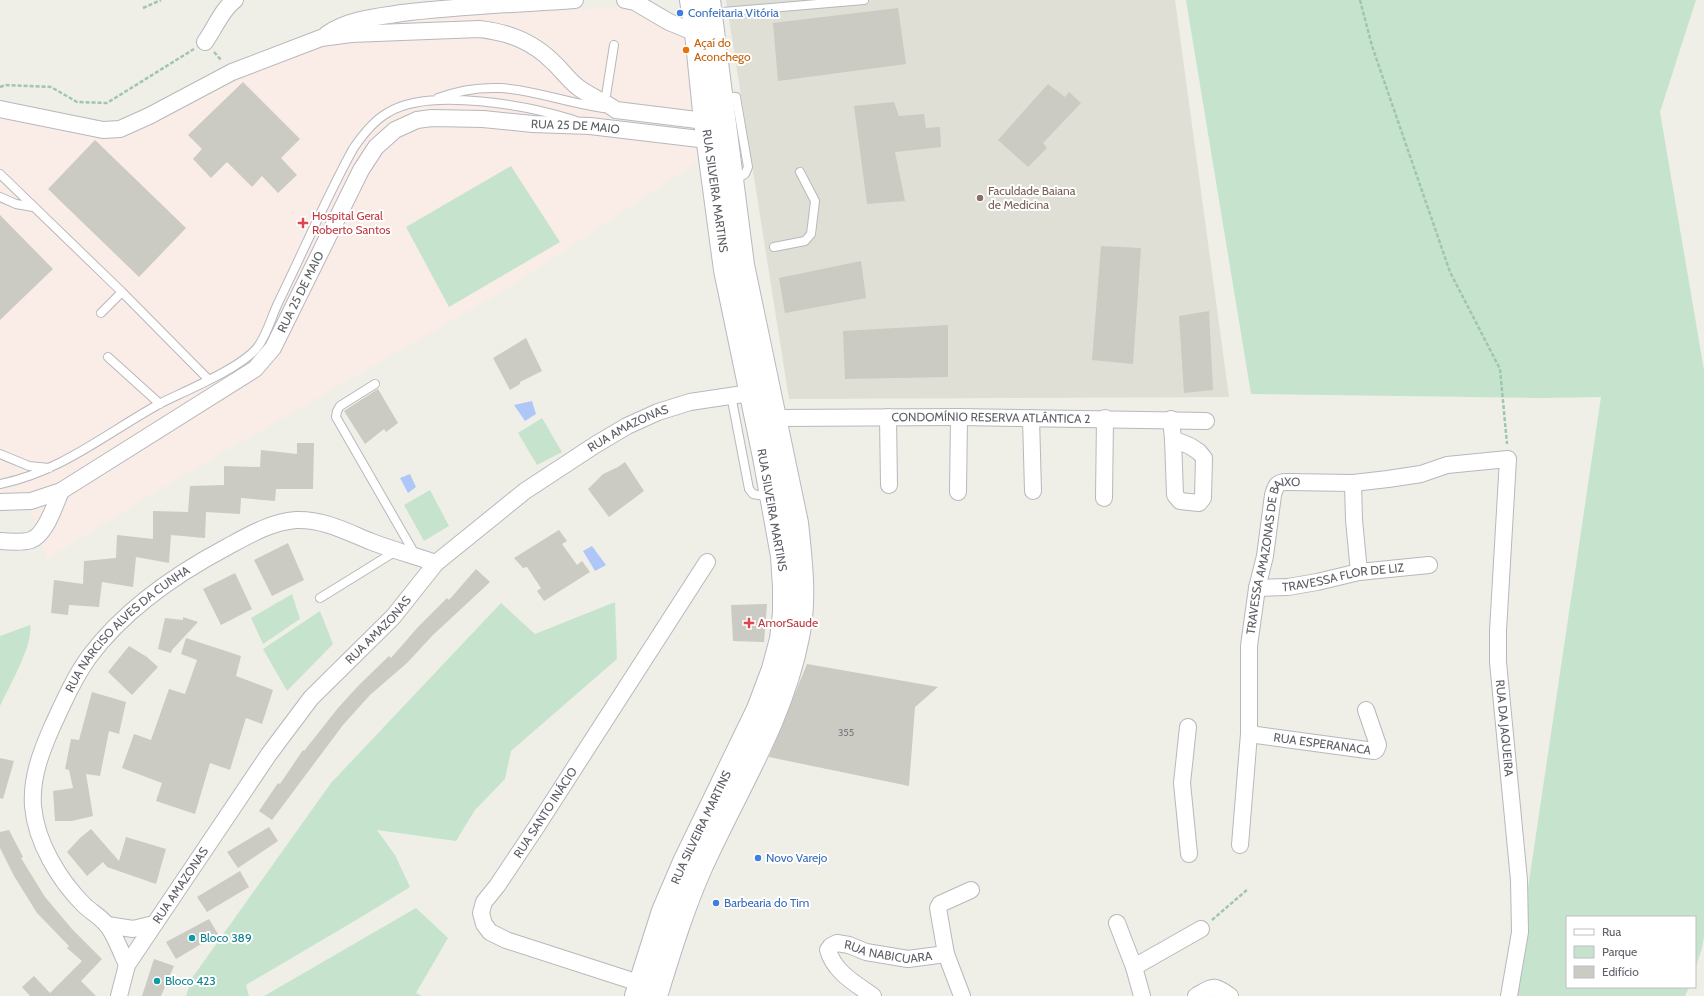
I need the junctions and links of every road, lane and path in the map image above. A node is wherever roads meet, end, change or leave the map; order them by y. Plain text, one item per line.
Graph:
1 (161, 0) edge
2 (235, 0) edge
3 (575, 0) edge
4 (625, 0) edge
5 (691, 0) edge
6 (864, 0) edge
7 (1360, 0) edge
8 (467, 3) edge
9 (709, 7) edge
10 (143, 8) dead end
11 (696, 33) junction
12 (321, 38) junction
13 (205, 42) junction
14 (614, 45) dead end
15 (232, 72) junction
16 (0, 87) edge
17 (721, 96) junction
18 (434, 99) junction
19 (0, 109) edge
20 (619, 115) junction
21 (590, 126) junction
22 (714, 132) junction
23 (800, 172) dead end
24 (0, 174) edge
25 (732, 182) junction
26 (0, 197) edge
27 (33, 206) junction
28 (774, 247) dead end
29 (122, 292) junction
30 (101, 313) dead end
31 (108, 357) dead end
32 (208, 380) junction
33 (375, 384) dead end
34 (740, 394) junction
35 (160, 404) junction
36 (888, 417) junction
37 (959, 417) junction
38 (776, 418) junction
39 (1031, 418) junction
40 (1105, 418) junction
41 (1171, 419) junction
42 (1206, 421) dead end
43 (1174, 439) dead end
44 (0, 454) edge
45 (1508, 458) junction
46 (50, 468) junction
47 (1353, 483) junction
48 (0, 484) edge
49 (889, 485) dead end
50 (61, 491) junction
51 (1033, 491) dead end
52 (958, 492) dead end
53 (1104, 498) dead end
54 (0, 502) edge
55 (0, 541) edge
56 (397, 550) junction
57 (416, 557) junction
58 (707, 562) dead end
59 (436, 563) junction
60 (1429, 565) dead end
61 (1359, 572) junction
62 (1257, 588) junction
63 (320, 598) dead end
64 (1366, 710) dead end
65 (1188, 727) dead end
66 (1249, 734) junction
67 (1240, 845) dead end
68 (1189, 854) dead end
69 (1248, 889) dead end
70 (971, 890) dead end
71 (1116, 922) dead end
72 (154, 924) junction
73 (107, 925) junction
74 (1201, 929) joint
75 (946, 954) junction
76 (127, 965) junction
77 (1134, 967) junction
78 (638, 990) edge
79 (119, 996) edge
80 (656, 996) edge
81 (873, 996) edge
82 (962, 996) edge
83 (1142, 996) edge
84 (1196, 996) edge
85 (1230, 996) edge
86 (1509, 996) edge

1 - 10 path
2 - 13 street
3 - 8 street
4 - 11 street
5 - 11 main road, RUA SILVEIRA MARTINS
6 - 9 lane
7 - 45 path
8 - 12 street
9 - 17 main road, RUA SILVEIRA MARTINS
11 - 22 main road, RUA SILVEIRA MARTINS
12 - 15 street, RUA 25 DE MAIO
12 - 20 street, RUA 25 DE MAIO
13 - 15 path
13 - 16 path
14 - 20 lane
15 - 19 street, RUA 25 DE MAIO
17 - 22 main road, RUA SILVEIRA MARTINS
17 - 25 lane
18 - 20 lane
18 - 21 lane
18 - 32 lane
20 - 21 street, RUA 25 DE MAIO
20 - 22 street, RUA 25 DE MAIO
21 - 50 street, RUA 25 DE MAIO
22 - 25 main road, RUA SILVEIRA MARTINS
22 - 34 main road, RUA SILVEIRA MARTINS
23 - 28 lane
24 - 27 lane
25 - 38 main road, RUA SILVEIRA MARTINS
26 - 27 lane
27 - 29 lane
29 - 30 lane
29 - 32 lane
31 - 35 lane
32 - 35 lane
33 - 57 lane
34 - 59 street, RUA AMAZONAS
34 - 78 main road, RUA SILVEIRA MARTINS
35 - 46 lane
36 - 37 street, CONDOMÍNIO RESERVA ATLÂNTICA 2
36 - 38 street, CONDOMÍNIO RESERVA ATLÂNTICA 2
36 - 49 street
37 - 39 street, CONDOMÍNIO RESERVA ATLÂNTICA 2
37 - 52 street
38 - 80 main road, RUA SILVEIRA MARTINS
39 - 40 street, CONDOMÍNIO RESERVA ATLÂNTICA 2
39 - 51 street
40 - 41 street, CONDOMÍNIO RESERVA ATLÂNTICA 2
40 - 53 street
41 - 42 street, CONDOMÍNIO RESERVA ATLÂNTICA 2
41 - 43 street
44 - 46 lane
45 - 47 street, TRAVESSA AMAZONAS DE BAIXO
45 - 86 street, RUA DA JAQUEIRA
46 - 48 lane
47 - 61 street
47 - 62 street, TRAVESSA AMAZONAS DE BAIXO
50 - 54 street, RUA 25 DE MAIO
50 - 55 street
56 - 57 street, RUA NARCISO ALVES DA CUNHA
56 - 63 lane
56 - 73 street, RUA NARCISO ALVES DA CUNHA
57 - 59 street, RUA NARCISO ALVES DA CUNHA
58 - 78 street, RUA SANTO INÁCIO
59 - 72 street, RUA AMAZONAS
60 - 61 street, TRAVESSA FLOR DE LIZ
61 - 62 street, TRAVESSA FLOR DE LIZ
62 - 66 street, TRAVESSA AMAZONAS DE BAIXO
64 - 66 street, RUA ESPERANACA
65 - 68 street
66 - 67 street, TRAVESSA AMAZONAS DE BAIXO
69 - 74 path
70 - 75 street
71 - 77 street
72 - 73 street
72 - 76 street, RUA AMAZONAS
73 - 76 street, RUA NARCISO ALVES DA CUNHA
74 - 77 street
75 - 81 street, RUA NABICUARA
75 - 82 street
76 - 79 street, RUA AMAZONAS
77 - 83 street
84 - 85 street

